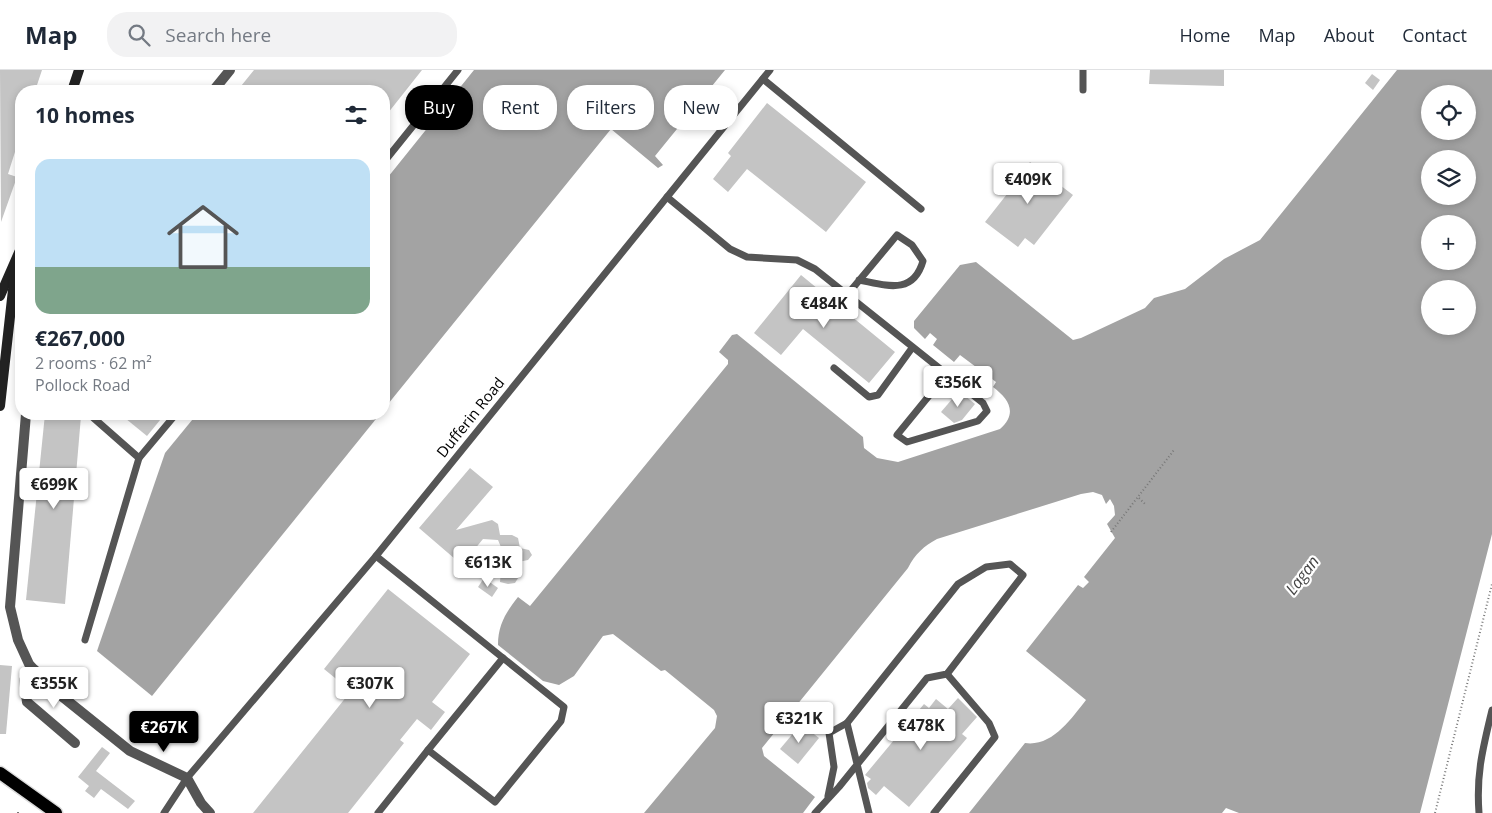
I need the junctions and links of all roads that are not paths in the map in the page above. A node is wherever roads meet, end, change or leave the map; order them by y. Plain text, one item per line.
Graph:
1 (79, 70) edge
2 (230, 70) edge
3 (458, 70) edge
4 (770, 70) edge
5 (1083, 70) edge
6 (763, 78) junction
7 (74, 85) edge
8 (218, 85) edge
9 (1083, 90) dead end
10 (390, 155) edge
11 (667, 197) junction
12 (920, 209) dead end
13 (15, 265) edge
14 (15, 270) edge
15 (859, 280) junction
16 (847, 295) junction
17 (0, 296) edge
18 (912, 348) junction
19 (3, 354) edge
20 (834, 368) dead end
21 (946, 375) junction
22 (0, 406) edge
23 (26, 420) edge
24 (96, 420) edge
25 (171, 420) edge
26 (139, 458) junction
27 (376, 556) junction
28 (84, 640) dead end
29 (503, 658) junction
30 (35, 670) junction
31 (947, 674) junction
32 (1492, 710) edge
33 (847, 723) junction
34 (75, 743) dead end
35 (428, 750) junction
36 (858, 763) junction
37 (0, 773) edge
38 (187, 778) junction
39 (0, 783) edge
40 (16, 786) junction
41 (828, 797) junction
42 (166, 810) edge
43 (48, 811) edge
44 (160, 813) edge
45 (210, 813) edge
46 (378, 813) edge
47 (815, 813) edge
48 (869, 813) edge
49 (934, 813) edge
50 (1479, 813) edge

1 - 7 street
2 - 8 street
3 - 10 lane
4 - 6 lane, Dufferin Road
5 - 9 lane
6 - 11 lane, Dufferin Road
6 - 12 lane
11 - 16 lane
11 - 27 lane, Dufferin Road
13 - 17 street
14 - 19 street
15 - 15 lane
15 - 16 lane
16 - 18 lane
18 - 20 lane
18 - 21 lane
19 - 22 street
21 - 21 lane
23 - 30 street
24 - 26 lane
25 - 26 lane
26 - 28 lane
27 - 29 lane
27 - 38 lane, Dufferin Road
29 - 35 lane
29 - 35 lane
30 - 34 street
30 - 38 street
31 - 33 lane
31 - 36 lane
31 - 49 lane
32 - 50 lane
33 - 36 lane
33 - 41 lane
35 - 46 lane
36 - 41 lane
36 - 48 lane
37 - 40 main road
38 - 42 lane, Dufferin Road
38 - 45 street
39 - 40 street
40 - 43 main road
41 - 47 lane
42 - 44 lane, Dufferin Road

